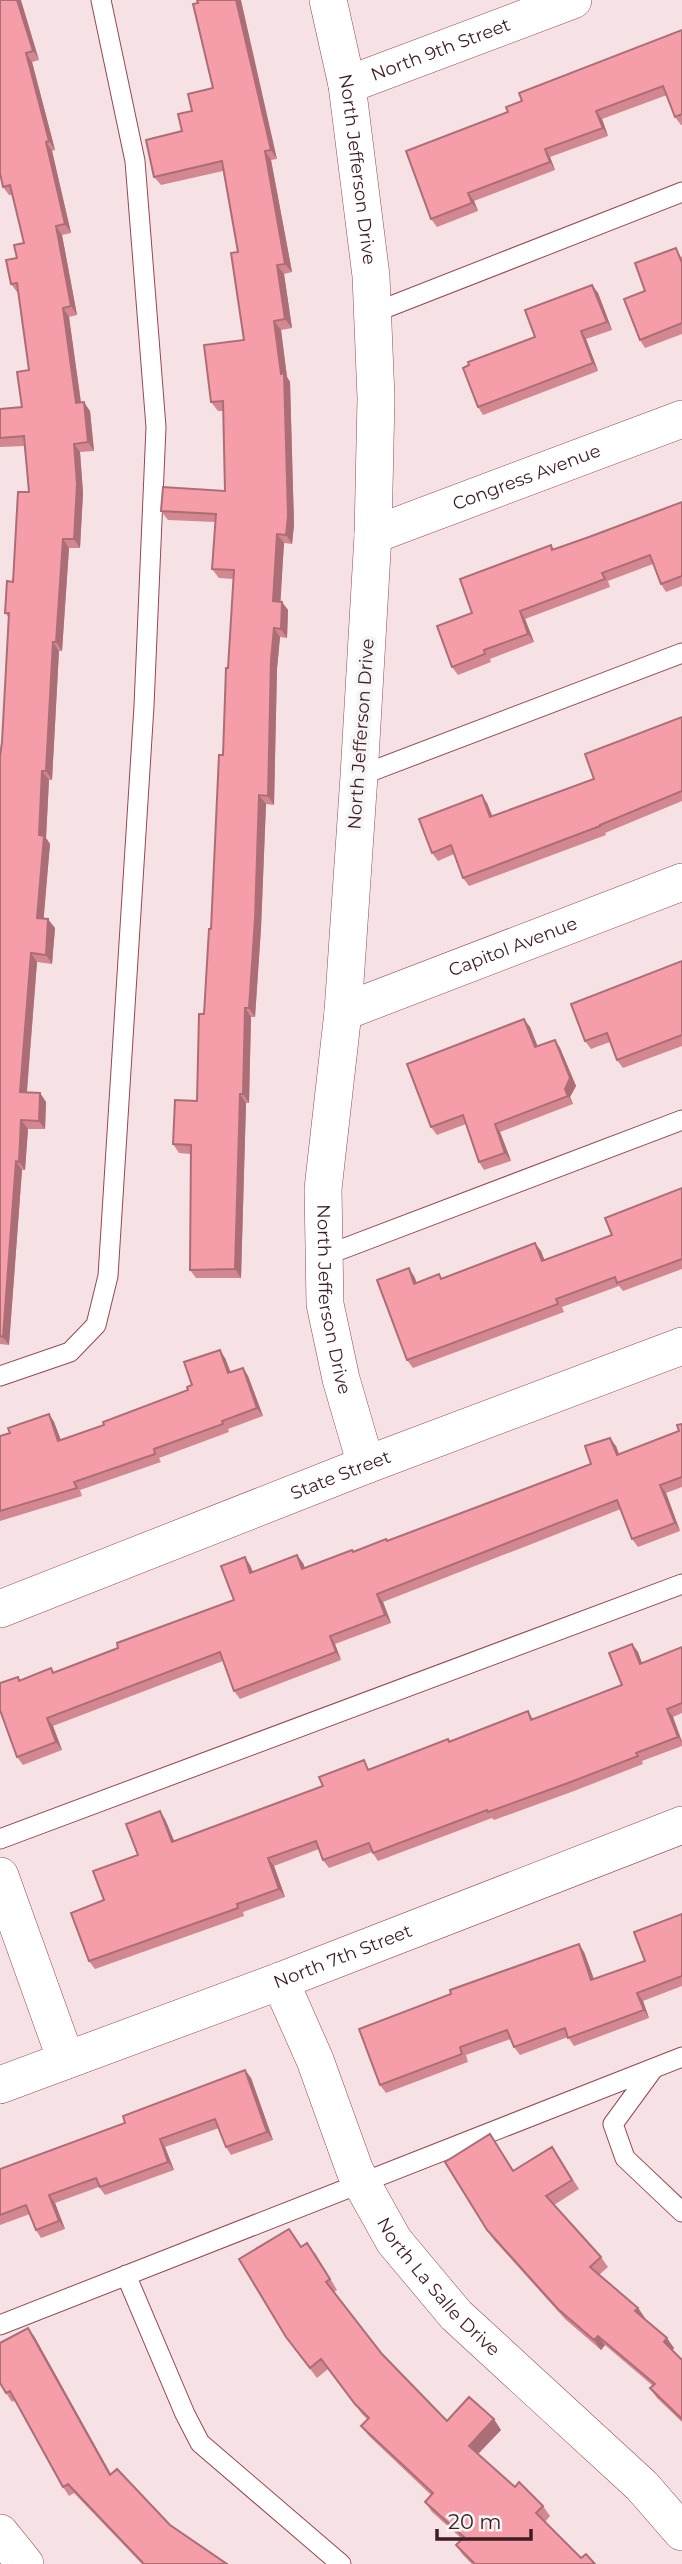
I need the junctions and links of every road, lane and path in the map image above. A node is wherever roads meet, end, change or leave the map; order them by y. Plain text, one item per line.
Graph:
1 (101, 0) edge
2 (328, 0) edge
3 (573, 0) edge
4 (347, 85) junction
5 (682, 192) edge
6 (373, 313) junction
7 (682, 419) edge
8 (373, 535) junction
9 (682, 653) edge
10 (359, 776) junction
11 (682, 882) edge
12 (343, 1012) junction
13 (682, 1120) edge
14 (324, 1256) junction
15 (682, 1346) edge
16 (0, 1376) edge
17 (366, 1465) junction
18 (682, 1584) edge
19 (0, 1609) edge
20 (682, 1825) edge
21 (0, 1839) edge
22 (0, 1876) edge
23 (281, 1981) junction
24 (682, 2057) edge
25 (66, 2060) junction
26 (654, 2068) junction
27 (0, 2085) edge
28 (362, 2182) junction
29 (682, 2212) edge
30 (126, 2275) junction
31 (0, 2325) edge
32 (682, 2532) edge
33 (0, 2533) edge
34 (25, 2564) edge
35 (341, 2564) edge

1 - 16 lane
2 - 4 street, North Jefferson Drive
3 - 4 street, North 9th Street
4 - 6 street, North Jefferson Drive
5 - 6 lane
6 - 8 street, North Jefferson Drive
7 - 8 street, Congress Avenue
8 - 10 street, North Jefferson Drive
9 - 10 lane
10 - 12 street, North Jefferson Drive
11 - 12 street, Capitol Avenue
12 - 14 street, North Jefferson Drive
13 - 14 lane
14 - 17 street, North Jefferson Drive
15 - 17 street, State Street
17 - 19 street, State Street
18 - 21 lane
20 - 23 street, North 7th Street
22 - 25 street
23 - 25 street, North 7th Street
23 - 28 street, North La Salle Drive
24 - 26 lane
25 - 27 street, North 7th Street
26 - 28 lane
26 - 29 lane
28 - 30 lane
28 - 32 street, North La Salle Drive
30 - 31 lane
30 - 35 lane
33 - 34 street

